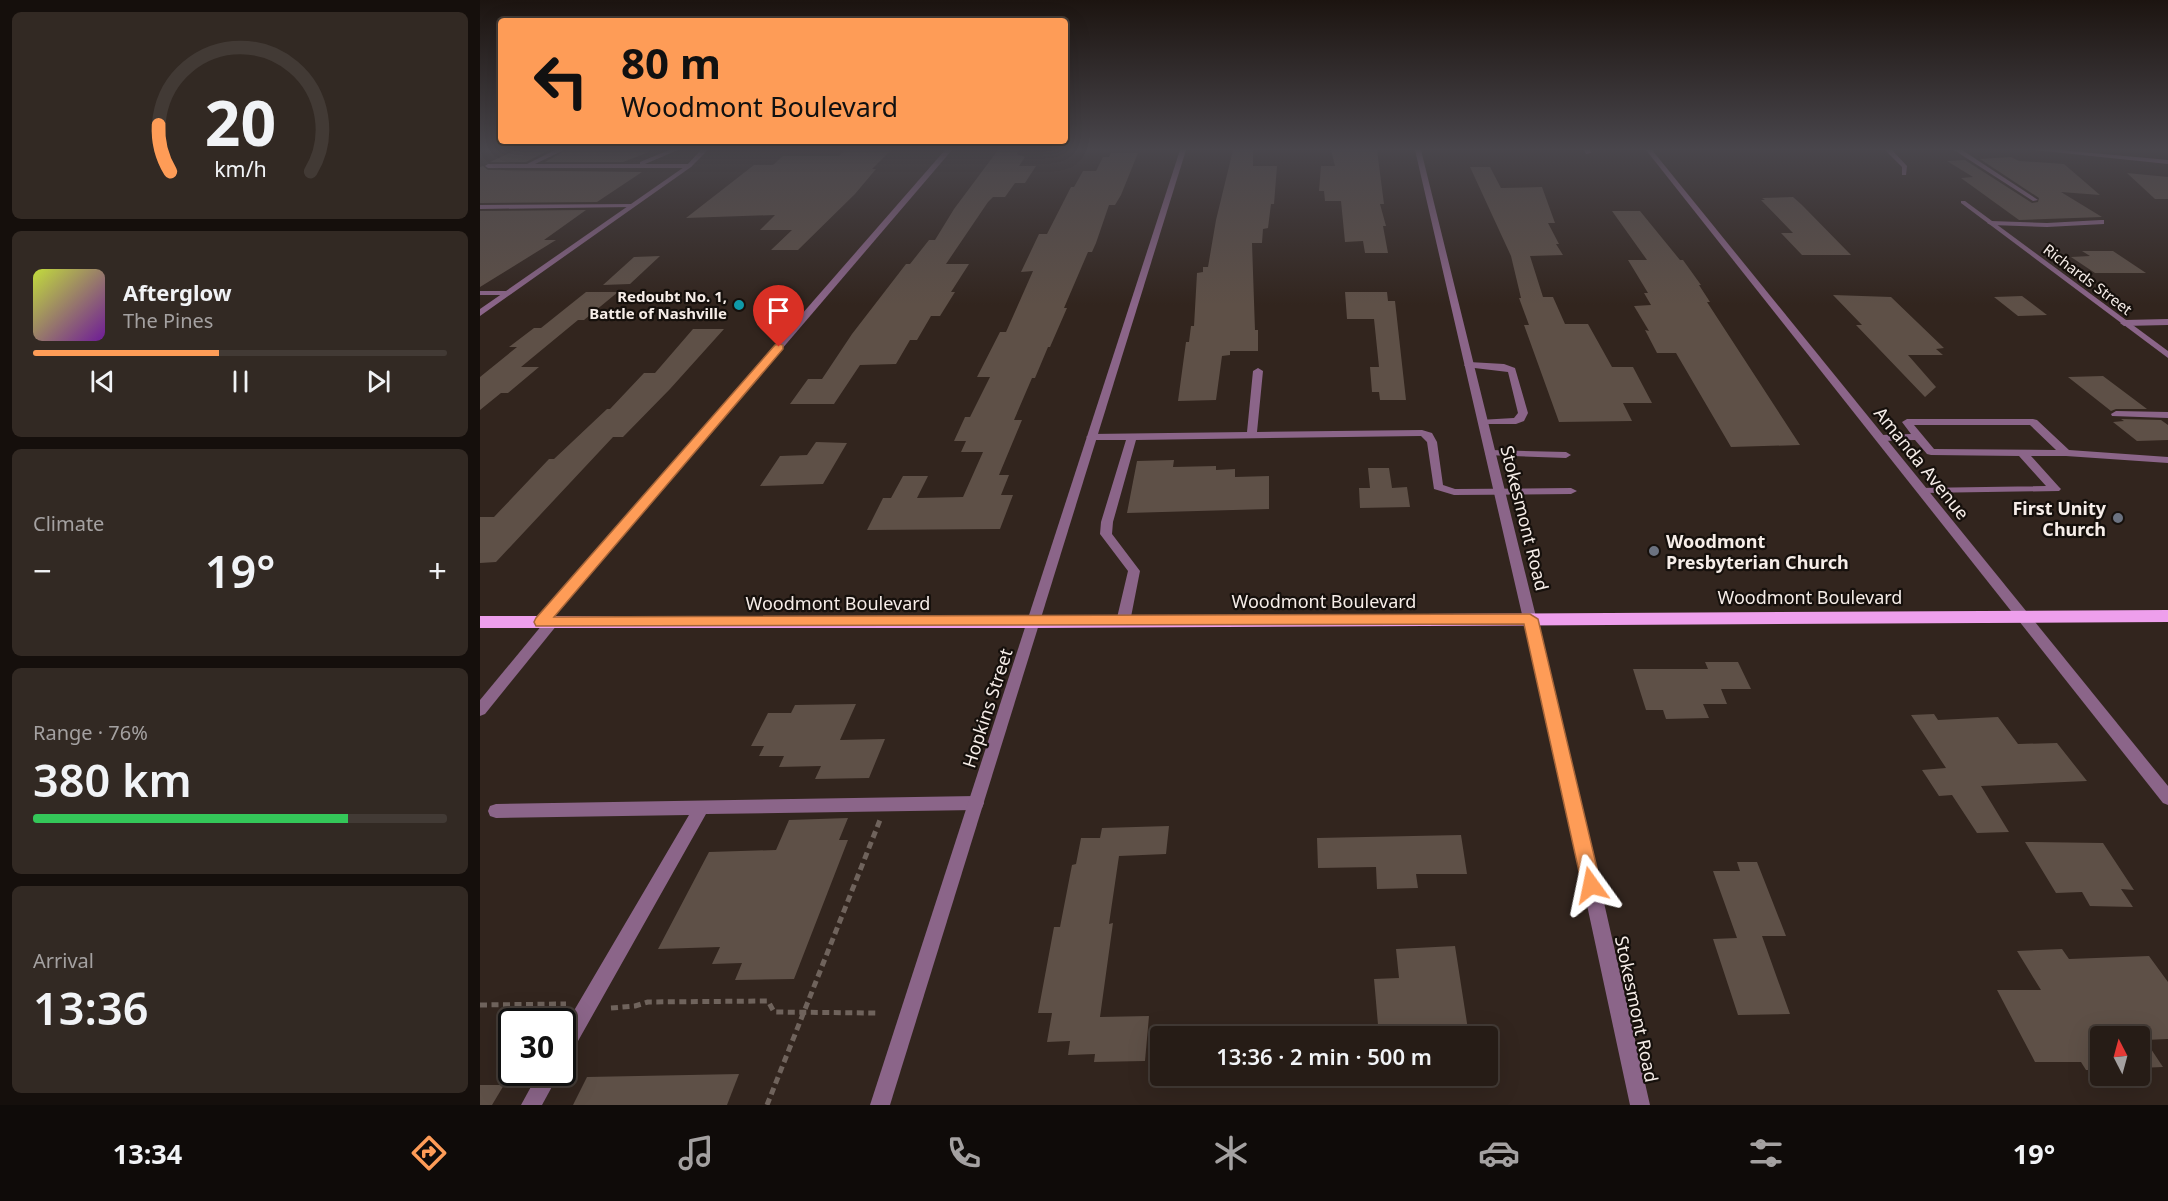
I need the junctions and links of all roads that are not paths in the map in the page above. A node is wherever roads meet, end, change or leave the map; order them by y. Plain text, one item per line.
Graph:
1 (637, 202) edge
2 (905, 202) edge
3 (1166, 202) edge
4 (1430, 202) edge
5 (1691, 202) edge
6 (1963, 202) dead end
7 (632, 205) junction
8 (480, 207) edge
9 (2101, 222) dead end
10 (1991, 223) junction
11 (480, 293) edge
12 (508, 293) junction
13 (480, 313) edge
14 (2168, 322) edge
15 (2124, 323) junction
16 (2168, 355) edge
17 (1469, 365) junction
18 (1258, 370) dead end
19 (2116, 414) dead end
20 (2168, 415) edge
21 (1483, 422) junction
22 (1252, 435) junction
23 (1091, 437) junction
24 (1132, 437) junction
25 (1918, 437) junction
26 (1881, 438) junction
27 (1491, 453) junction
28 (2022, 453) junction
29 (2066, 453) junction
30 (1566, 455) dead end
31 (2168, 460) edge
32 (1923, 490) junction
33 (1500, 491) junction
34 (1570, 491) dead end
35 (2024, 615) junction
36 (2168, 616) edge
37 (1530, 619) junction
38 (480, 622) edge
39 (547, 622) junction
40 (1032, 622) junction
41 (1123, 622) junction
42 (480, 710) edge
43 (2168, 798) edge
44 (975, 802) junction
45 (702, 807) junction
46 (496, 811) dead end
47 (576, 1026) edge
48 (542, 1086) edge
49 (531, 1105) edge
50 (880, 1105) edge
51 (1640, 1105) edge

1 - 7 street
2 - 39 street
3 - 23 street, Hopkins Street
4 - 17 street, Stokesmont Road
5 - 26 street, Amanda Avenue
6 - 10 street, Richards Street
7 - 8 street
7 - 12 street
9 - 10 street
10 - 15 street, Richards Street
11 - 12 street
12 - 13 street
14 - 15 street
15 - 16 street, Richards Street
17 - 21 street, Stokesmont Road
17 - 21 street
18 - 22 street
19 - 20 street
21 - 27 street, Stokesmont Road
22 - 24 street
22 - 33 street
23 - 24 street
23 - 40 street, Hopkins Street
24 - 41 street
25 - 26 street
25 - 28 street
25 - 29 street
26 - 32 street, Amanda Avenue
27 - 30 street
27 - 33 street, Stokesmont Road
28 - 29 street
28 - 32 street
29 - 31 street
32 - 35 street, Amanda Avenue
33 - 34 street
33 - 37 street, Stokesmont Road
35 - 36 main road, Woodmont Boulevard
35 - 37 main road, Woodmont Boulevard
35 - 43 street, Amanda Avenue
37 - 41 main road, Woodmont Boulevard
37 - 51 street, Stokesmont Road
38 - 39 main road, Woodmont Boulevard
39 - 40 main road, Woodmont Boulevard
39 - 42 street
40 - 41 main road, Woodmont Boulevard
40 - 44 street, Hopkins Street
44 - 45 street
44 - 50 street, Hopkins Street
45 - 46 street
45 - 47 street
48 - 49 street

